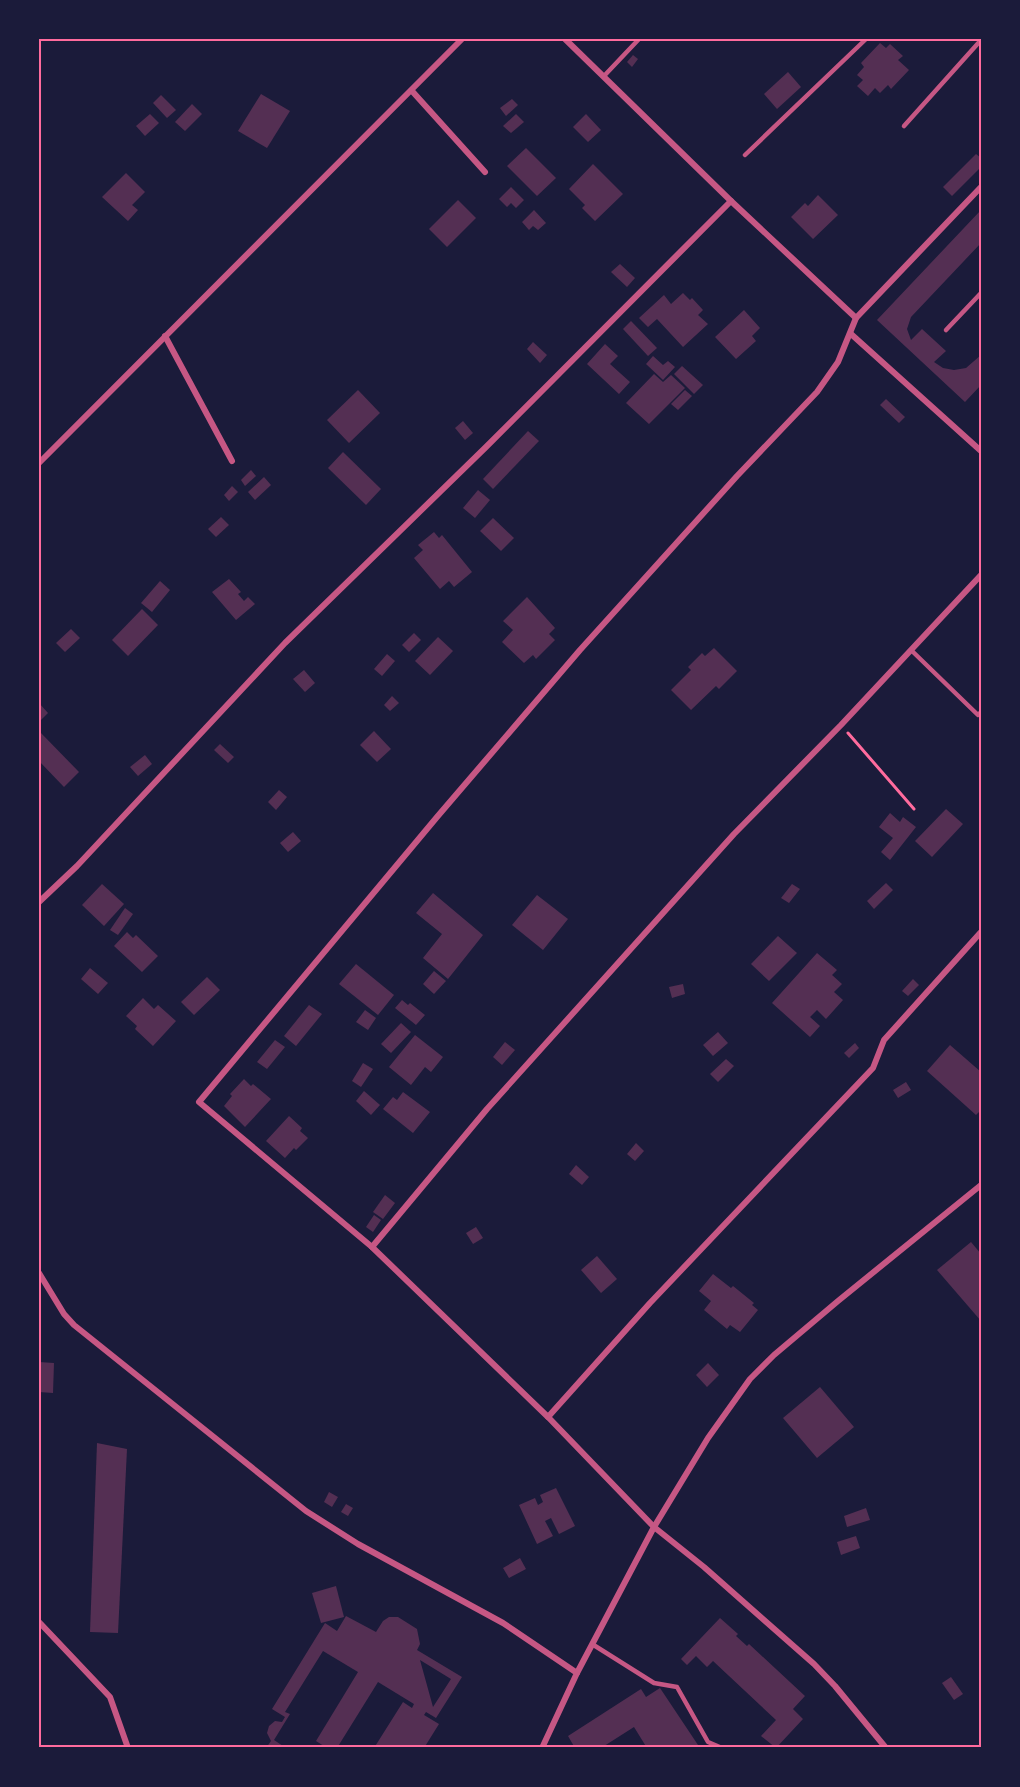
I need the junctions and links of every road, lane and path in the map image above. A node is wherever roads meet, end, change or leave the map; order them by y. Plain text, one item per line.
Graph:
1 (462, 39) edge
2 (566, 39) edge
3 (639, 39) edge
4 (866, 39) edge
5 (981, 40) edge
6 (604, 76) junction
7 (412, 91) junction
8 (904, 126) dead end
9 (745, 155) dead end
10 (485, 172) dead end
11 (981, 187) edge
12 (731, 201) junction
13 (981, 293) edge
14 (856, 318) junction
15 (946, 330) dead end
16 (851, 334) junction
17 (165, 336) junction
18 (981, 451) edge
19 (232, 461) dead end
20 (39, 463) edge
21 (981, 575) edge
22 (911, 650) junction
23 (981, 712) edge
24 (841, 725) junction
25 (914, 809) dead end
26 (39, 902) edge
27 (981, 932) edge
28 (981, 1185) edge
29 (372, 1247) junction
30 (39, 1273) edge
31 (548, 1417) junction
32 (654, 1527) junction
33 (39, 1621) edge
34 (592, 1644) junction
35 (577, 1673) junction
36 (128, 1748) edge
37 (542, 1748) edge
38 (722, 1748) edge
39 (886, 1748) edge

1 - 7 street
2 - 6 street
3 - 6 lane
4 - 9 lane
5 - 8 lane
6 - 12 street
7 - 10 street
7 - 17 street
11 - 14 street
12 - 14 street
12 - 26 street
13 - 15 lane
14 - 16 street
16 - 18 street
16 - 29 street
17 - 19 street
17 - 20 street
21 - 22 street
22 - 23 lane
22 - 24 street
24 - 25 path
24 - 29 street
27 - 31 street
28 - 32 street
29 - 31 street
30 - 35 street
31 - 32 street
32 - 34 street
32 - 39 street
33 - 36 street
34 - 35 street
34 - 38 lane
35 - 37 street

